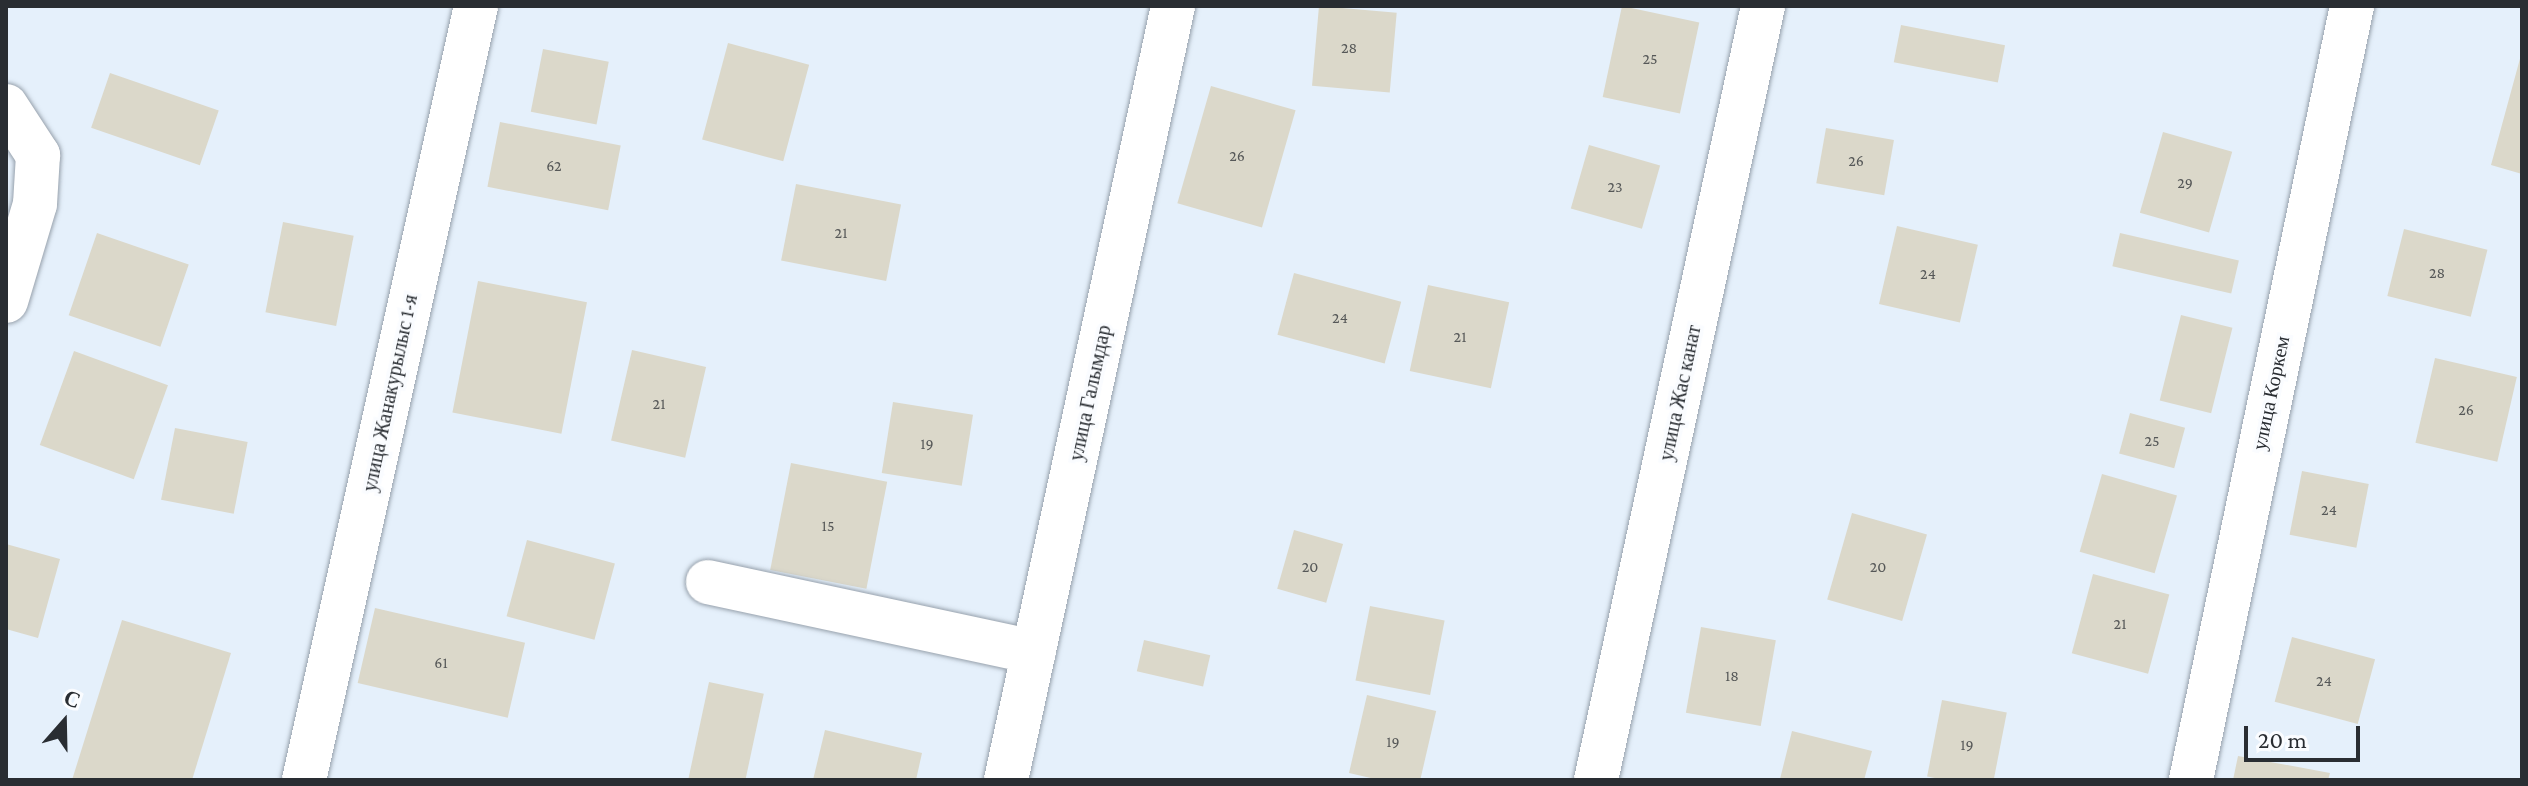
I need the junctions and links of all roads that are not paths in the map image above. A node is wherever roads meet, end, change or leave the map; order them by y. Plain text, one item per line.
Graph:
1 (476, 6) edge
2 (1173, 6) edge
3 (1763, 6) edge
4 (2352, 6) edge
5 (6, 106) edge
6 (6, 301) edge
7 (708, 582) dead end
8 (1034, 652) junction
9 (304, 780) edge
10 (1006, 780) edge
11 (1596, 780) edge
12 (2191, 780) edge

1 - 9 street, улица Жанакурылыс 1-я
2 - 8 street, улица Галымдар
3 - 11 street, улица Жас канат
4 - 12 street, улица Коркем
5 - 6 street
7 - 8 street
8 - 10 street, улица Галымдар

